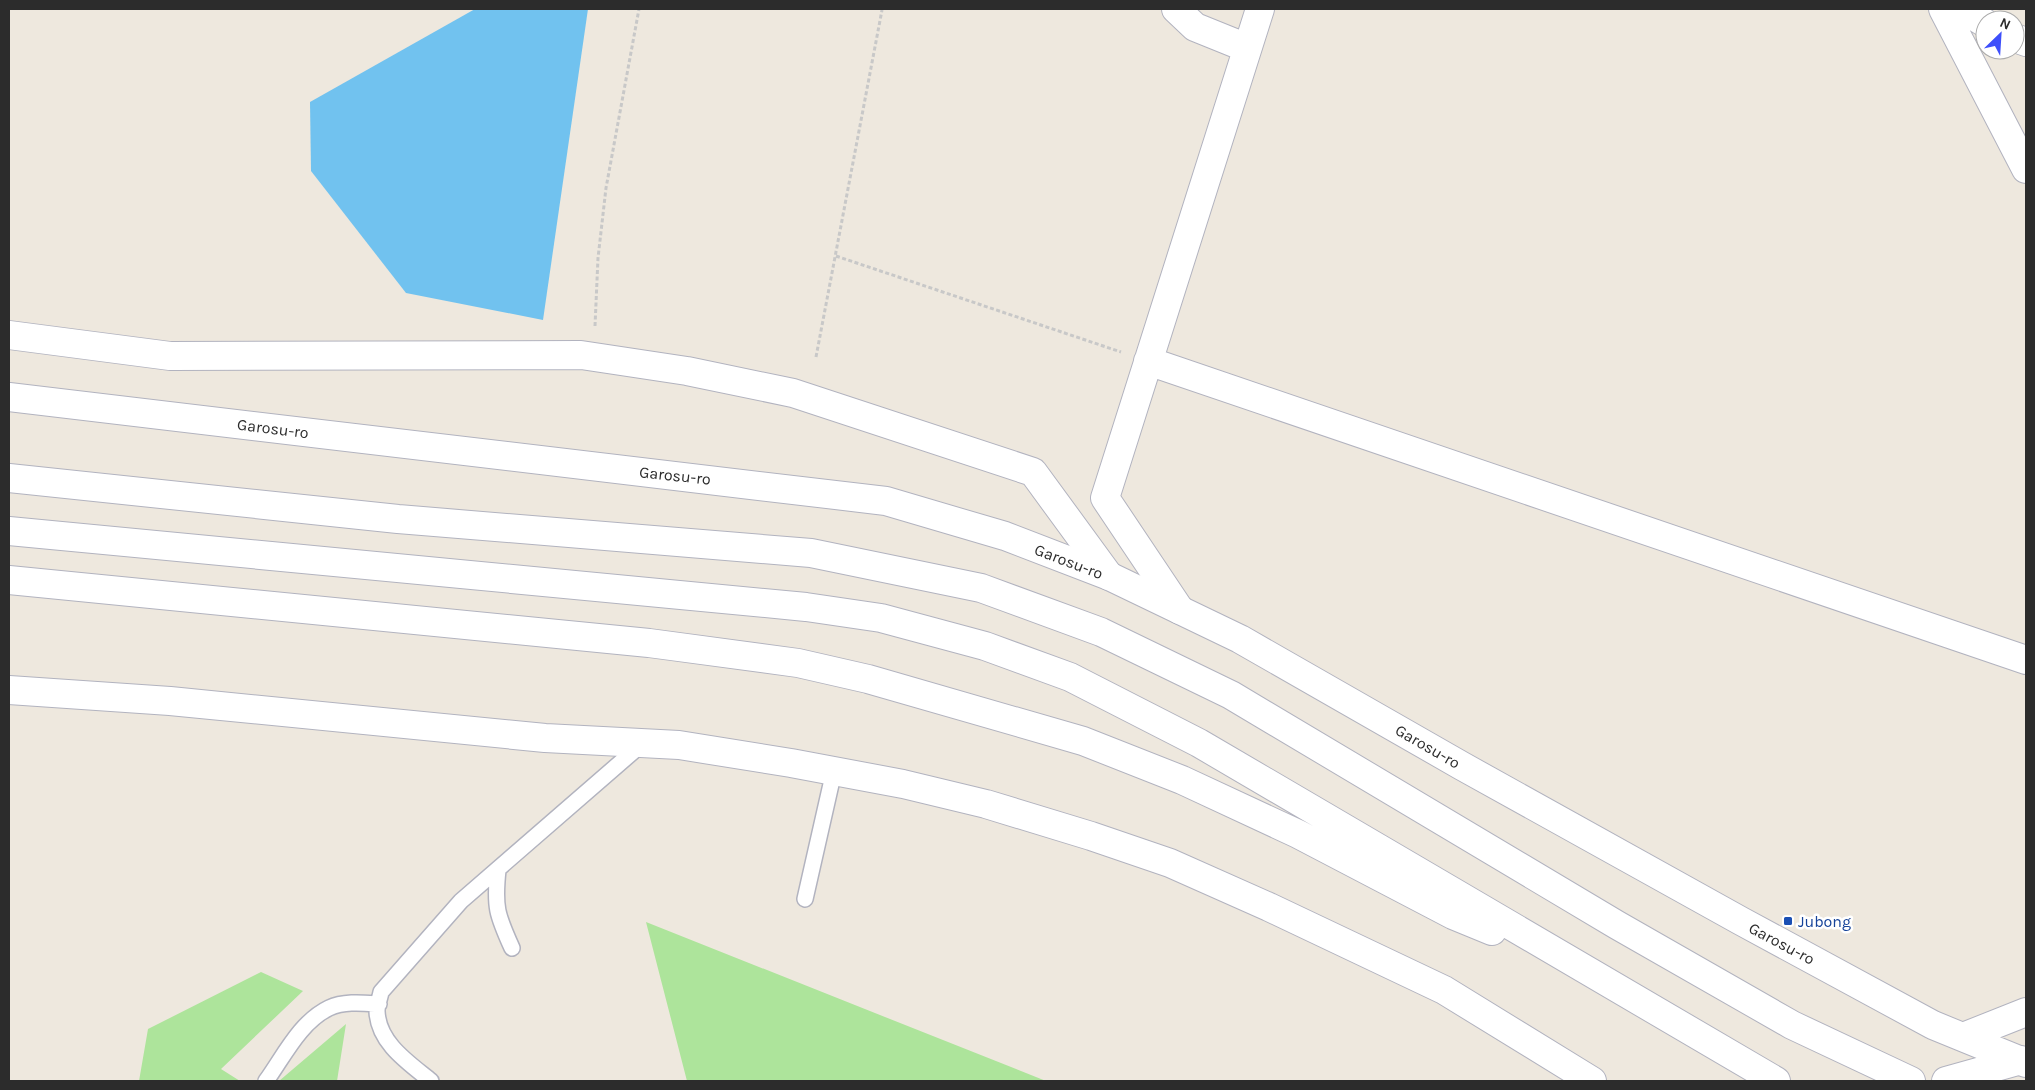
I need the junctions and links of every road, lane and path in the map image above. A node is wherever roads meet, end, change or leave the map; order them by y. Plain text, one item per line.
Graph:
1 (638, 9) edge
2 (1176, 9) edge
3 (1260, 9) edge
4 (1943, 9) edge
5 (1962, 9) edge
6 (882, 10) dead end
7 (1975, 17) edge
8 (1247, 48) junction
9 (2026, 169) edge
10 (836, 256) junction
11 (9, 334) edge
12 (594, 357) junction
13 (816, 357) dead end
14 (1148, 361) junction
15 (9, 396) edge
16 (92, 407) junction
17 (9, 412) edge
18 (9, 478) edge
19 (9, 531) edge
20 (1109, 576) junction
21 (9, 580) edge
22 (1180, 610) junction
23 (2026, 660) edge
24 (9, 690) edge
25 (643, 743) junction
26 (834, 770) junction
27 (498, 870) junction
28 (805, 899) dead end
29 (512, 948) dead end
30 (1577, 966) junction
31 (379, 1004) junction
32 (2026, 1012) edge
33 (1963, 1037) junction
34 (2022, 1063) edge
35 (266, 1081) edge
36 (431, 1081) edge
37 (1592, 1081) edge
38 (1776, 1081) edge
39 (1911, 1081) edge
40 (1946, 1081) edge

1 - 12 path
2 - 8 main road
3 - 8 main road
4 - 9 main road
5 - 7 main road
6 - 10 path
8 - 14 main road
10 - 13 path
10 - 14 path
11 - 12 main road
12 - 20 main road
14 - 22 main road
14 - 23 main road
15 - 16 main road, Garosu-ro
16 - 17 main road
16 - 20 main road, Garosu-ro
18 - 39 main road
19 - 30 main road
20 - 22 main road, Garosu-ro
21 - 30 main road
22 - 33 main road, Garosu-ro
24 - 25 main road
25 - 26 main road
25 - 27 lane
26 - 28 lane
26 - 37 main road
27 - 29 lane
27 - 31 lane
30 - 38 main road
31 - 35 lane
31 - 36 lane
32 - 33 main road
33 - 34 main road, Garosu-ro
34 - 40 main road, Garosu-ro

